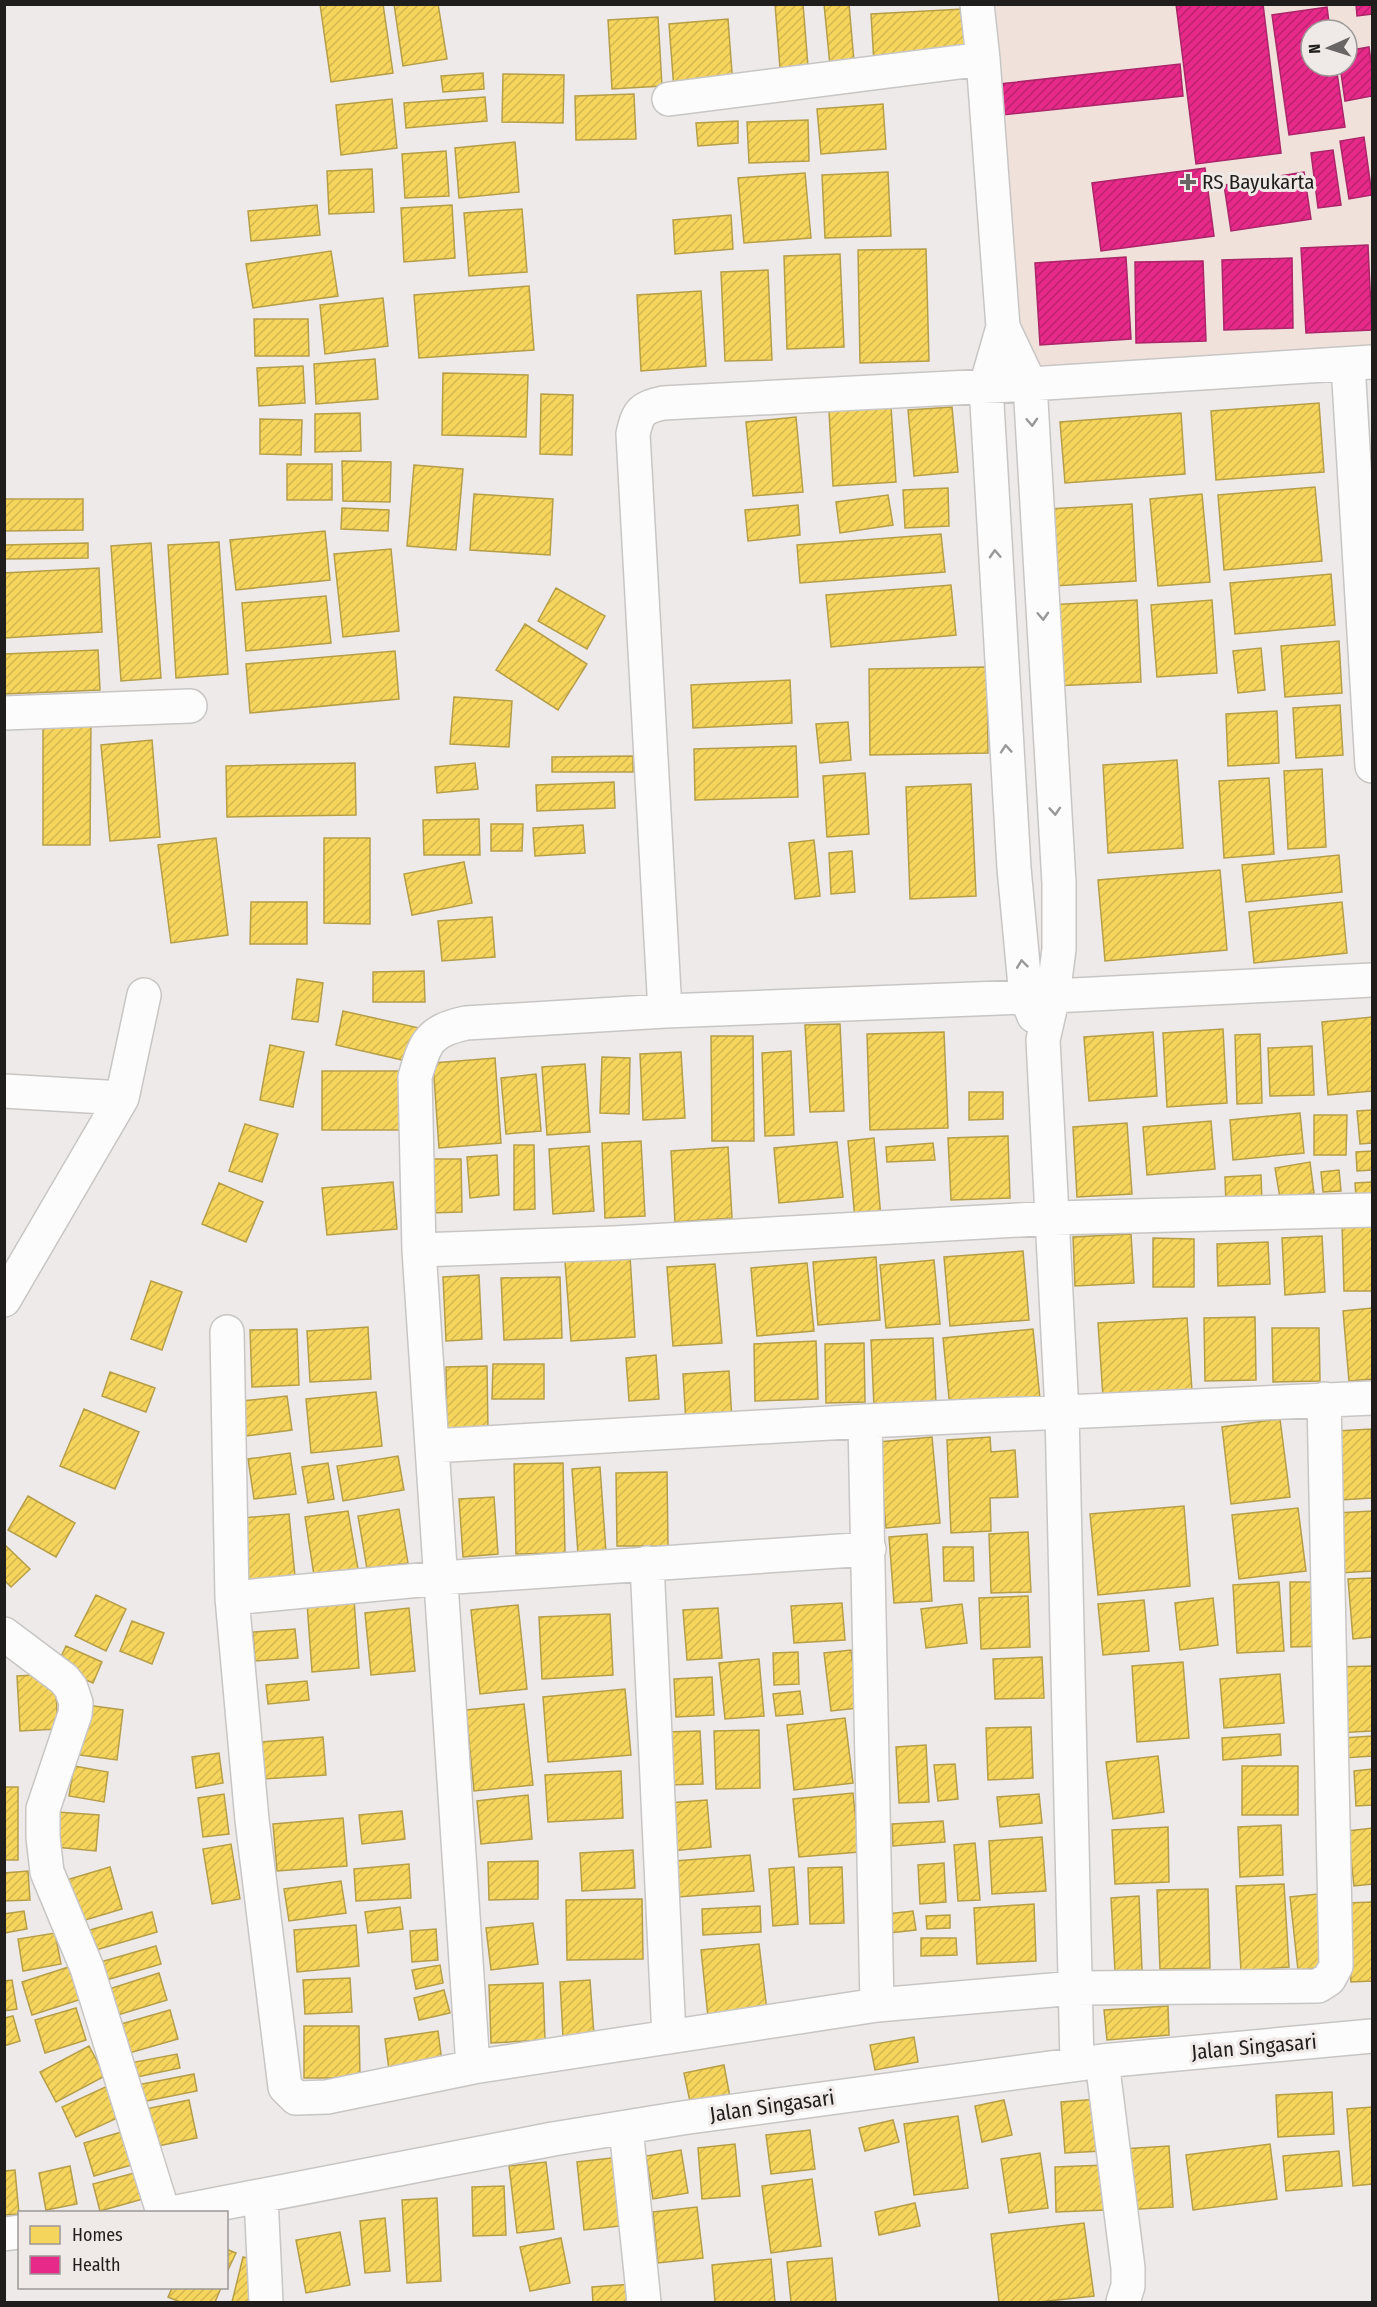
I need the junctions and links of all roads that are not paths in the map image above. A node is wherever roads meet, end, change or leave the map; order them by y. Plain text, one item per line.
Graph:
1 (977, 4) edge
2 (983, 59) junction
3 (669, 99) dead end
4 (1003, 327) junction
5 (1360, 363) edge
6 (1030, 384) junction
7 (986, 386) junction
8 (190, 706) dead end
9 (4, 713) edge
10 (1372, 766) edge
11 (1372, 980) edge
12 (144, 995) dead end
13 (1039, 997) junction
14 (665, 1011) junction
15 (4, 1090) edge
16 (122, 1098) junction
17 (1372, 1210) edge
18 (1053, 1218) junction
19 (419, 1250) junction
20 (4, 1300) edge
21 (227, 1332) dead end
22 (1372, 1398) edge
23 (1324, 1399) junction
24 (1062, 1412) junction
25 (865, 1421) junction
26 (432, 1446) junction
27 (868, 1549) junction
28 (647, 1563) junction
29 (441, 1578) junction
30 (232, 1598) junction
31 (4, 1634) edge
32 (1075, 1988) junction
33 (878, 2005) junction
34 (1372, 2036) edge
35 (669, 2037) junction
36 (1090, 2063) junction
37 (473, 2067) junction
38 (626, 2128) junction
39 (261, 2197) junction
40 (163, 2211) edge
41 (183, 2211) edge
42 (266, 2302) edge
43 (644, 2302) edge
44 (1123, 2302) edge

1 - 2 street
2 - 3 street
2 - 4 street
4 - 6 street
4 - 7 street
5 - 6 street
5 - 10 street
6 - 7 street
6 -> 13 street
13 -> 7 street
7 - 14 street
8 - 9 street
11 - 13 street
12 - 16 street
13 - 14 street
13 - 18 street
14 - 19 street
15 - 16 street
16 - 20 street
17 - 18 street
18 - 19 street
18 - 24 street
19 - 26 street
21 - 30 street
22 - 23 street
23 - 24 street
23 - 32 street
24 - 25 street
24 - 32 street
25 - 26 street
25 - 27 street
26 - 29 street
27 - 28 street
27 - 33 street
28 - 29 street
28 - 35 street
29 - 30 street
29 - 37 street
30 - 37 street
31 - 40 street
32 - 33 street
32 - 36 street
33 - 35 street
34 - 36 street, Jalan Singasari
35 - 37 street
36 - 38 street, Jalan Singasari
36 - 44 street
38 - 39 street, Jalan Singasari
38 - 43 street
39 - 41 street, Jalan Singasari
39 - 42 street

